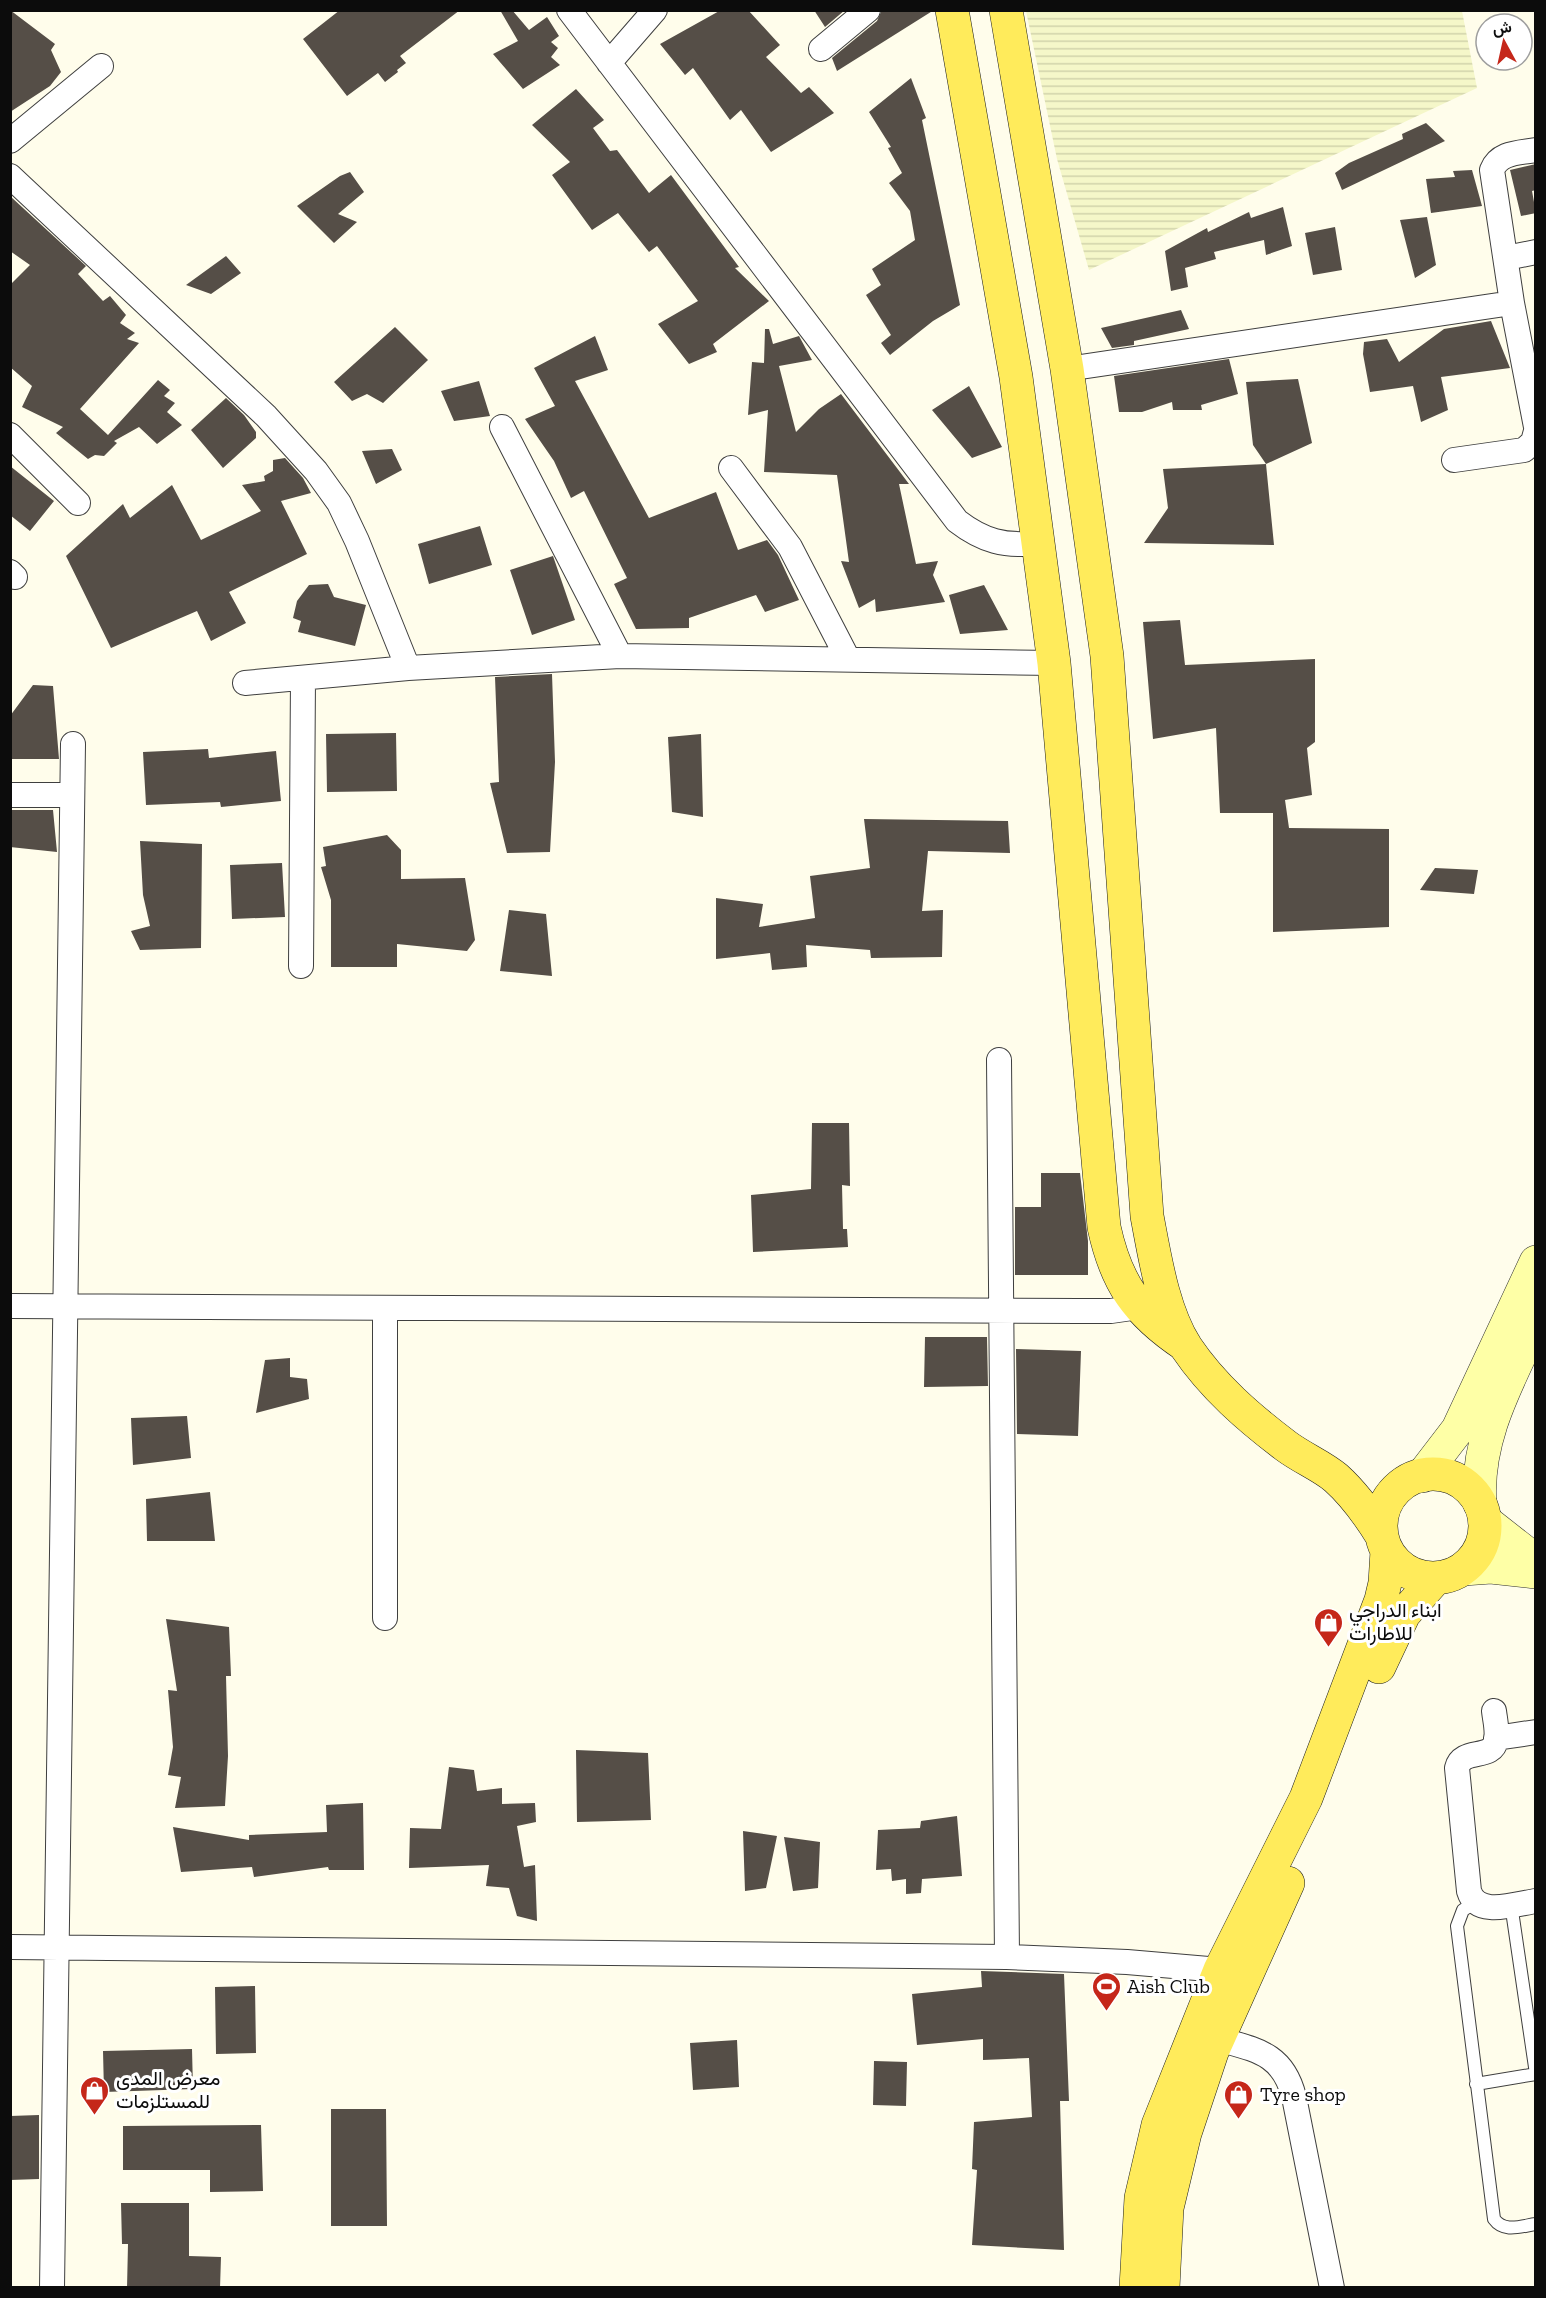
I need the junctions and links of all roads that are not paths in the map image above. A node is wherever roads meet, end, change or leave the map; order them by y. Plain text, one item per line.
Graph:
1 (569, 10) edge
2 (655, 10) edge
3 (868, 10) edge
4 (952, 10) edge
5 (1006, 10) edge
6 (821, 49) dead end
7 (609, 63) junction
8 (101, 66) dead end
9 (10, 141) edge
10 (1536, 150) edge
11 (10, 176) edge
12 (1536, 252) edge
13 (1506, 258) junction
14 (1512, 303) junction
15 (1530, 361) edge
16 (1067, 369) junction
17 (502, 427) dead end
18 (1536, 429) edge
19 (10, 435) edge
20 (1454, 460) dead end
21 (730, 468) dead end
22 (78, 503) dead end
23 (1038, 543) junction
24 (620, 656) junction
25 (849, 659) junction
26 (1054, 663) junction
27 (408, 668) junction
28 (303, 678) junction
29 (245, 683) dead end
30 (73, 744) dead end
31 (10, 795) edge
32 (72, 795) junction
33 (302, 966) dead end
34 (999, 1060) dead end
35 (1536, 1262) edge
36 (1153, 1305) junction
37 (10, 1306) edge
38 (66, 1306) junction
39 (386, 1308) junction
40 (1001, 1311) junction
41 (1536, 1321) edge
42 (1335, 1477) junction
43 (1412, 1480) junction
44 (1482, 1512) junction
45 (1384, 1543) junction
46 (1536, 1561) edge
47 (1536, 1572) edge
48 (1450, 1573) junction
49 (385, 1618) dead end
50 (1494, 1711) dead end
51 (1536, 1732) edge
52 (1496, 1738) junction
53 (1536, 1901) edge
54 (1475, 1903) junction
55 (1511, 1904) junction
56 (10, 1947) edge
57 (57, 1947) junction
58 (1007, 1957) junction
59 (1220, 1970) junction
60 (1218, 2039) junction
61 (1536, 2074) edge
62 (1476, 2084) junction
63 (1536, 2224) edge
64 (52, 2288) edge
65 (1136, 2288) edge
66 (1163, 2288) edge
67 (1332, 2288) edge

1 - 7 street
2 - 7 street
3 - 6 street
4 - 23 main road
5 - 16 main road
7 - 23 street
8 - 9 street
10 - 13 street
11 - 27 street
12 - 13 street
13 - 14 street
14 - 15 street
14 - 16 street
15 - 18 street
16 - 36 main road
17 - 24 street
18 - 20 street
19 - 22 street
21 - 25 street
23 - 26 main road
24 - 25 street
24 - 27 street
25 - 26 street
26 - 36 main road
27 - 28 street
28 - 29 street
28 - 33 street
30 - 32 street
31 - 32 street
32 - 38 street
34 - 40 street
35 - 43 street
36 - 40 street
36 - 42 main road
37 - 38 street
38 - 39 street
38 - 57 street
39 - 40 street
39 - 49 street
40 - 58 street
41 - 44 street
42 - 43 main road
42 - 45 main road
43 - 44 main road
43 - 45 main road
44 - 46 street
44 - 48 main road
45 - 48 main road
45 - 59 main road
47 - 48 street
48 - 60 main road
50 - 52 street
51 - 52 street
52 - 54 street
53 - 55 street
54 - 55 street
54 - 62 lane
55 - 61 lane
56 - 57 street
57 - 58 street
57 - 64 street
58 - 59 street
59 - 65 main road
60 - 66 main road
60 - 67 street
61 - 62 lane
62 - 63 lane

